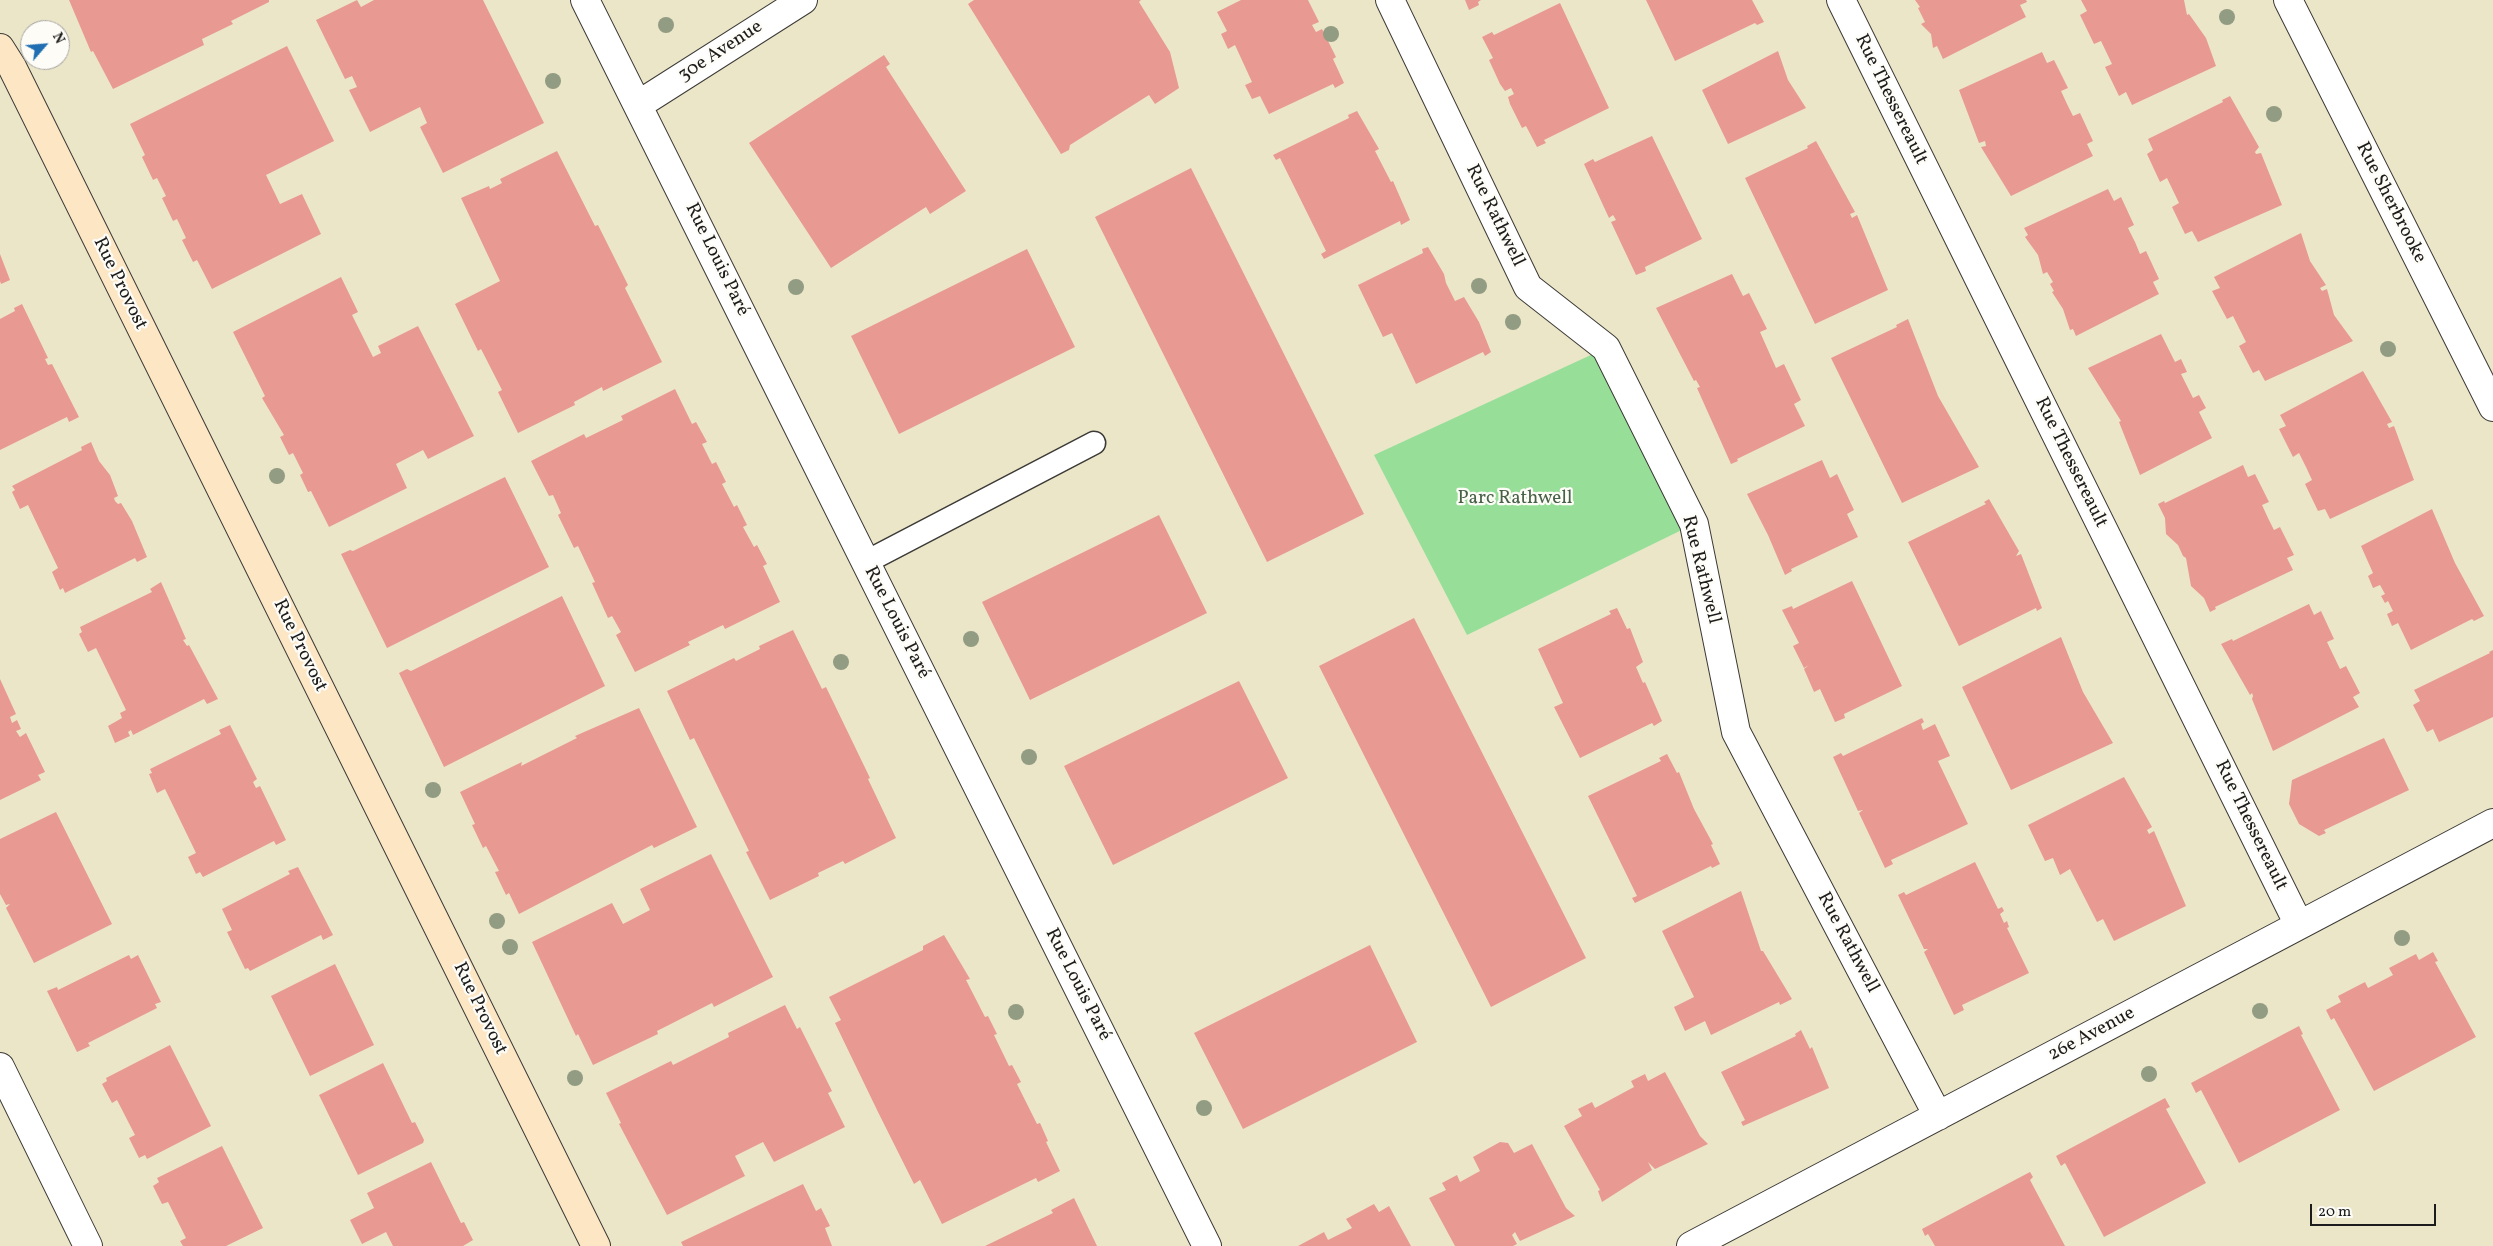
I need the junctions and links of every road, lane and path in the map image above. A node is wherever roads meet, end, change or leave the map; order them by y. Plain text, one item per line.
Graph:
1 (585, 0) edge
2 (803, 0) edge
3 (1390, 0) edge
4 (1841, 0) edge
5 (2288, 0) edge
6 (4, 62) edge
7 (638, 105) junction
8 (2493, 407) edge
9 (1094, 443) dead end
10 (866, 562) junction
11 (2493, 823) edge
12 (2299, 925) junction
13 (0, 1067) edge
14 (1938, 1116) junction
15 (88, 1246) edge
16 (596, 1246) edge
17 (1208, 1246) edge
18 (1691, 1246) edge

1 - 7 street, Rue Louis Paré
2 - 7 street, 30e Avenue
3 - 14 street, Rue Rathwell
4 - 12 street, Rue Thessereault
5 - 8 street, Rue Sherbrooke
6 - 16 street, Rue Provost
7 - 10 street, Rue Louis Paré
9 - 10 lane
10 - 17 street, Rue Louis Paré
11 - 12 street, 26e Avenue
12 - 14 street, 26e Avenue
13 - 15 street
14 - 18 street, 26e Avenue

